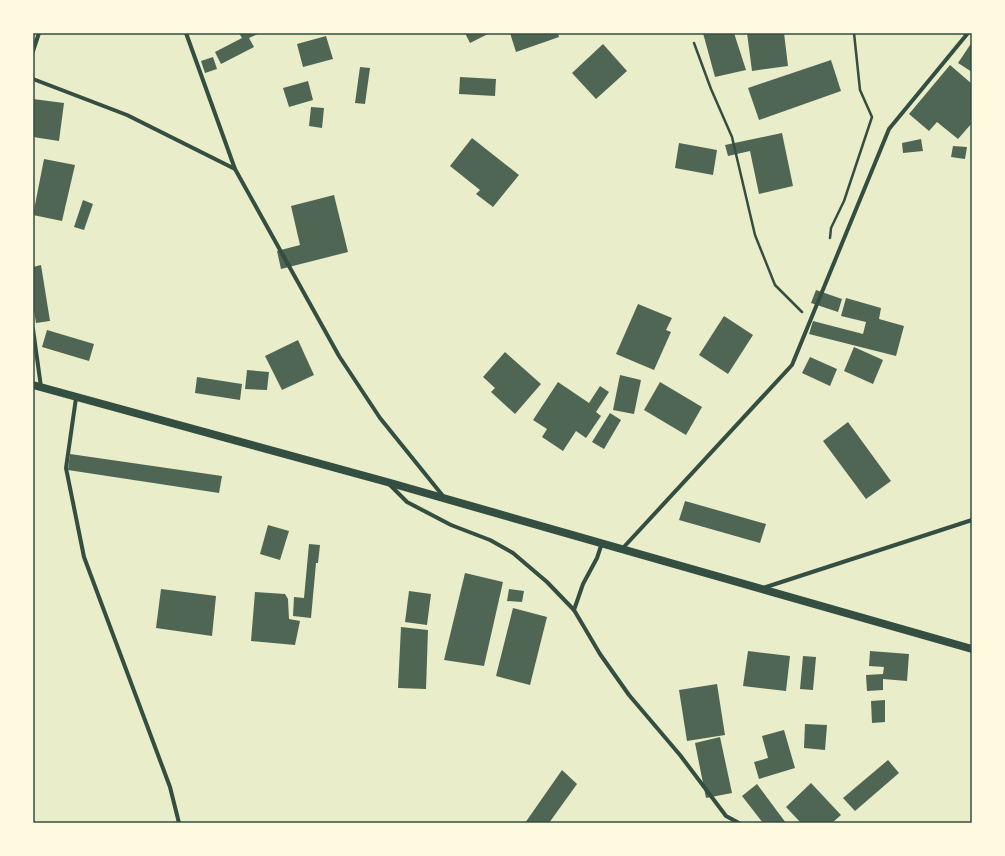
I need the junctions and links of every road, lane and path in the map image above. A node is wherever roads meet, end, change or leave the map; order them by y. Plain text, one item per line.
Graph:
1 (39, 33) edge
2 (186, 33) edge
3 (854, 33) edge
4 (968, 33) edge
5 (694, 43) dead end
6 (33, 51) edge
7 (33, 79) edge
8 (235, 169) junction
9 (829, 242) dead end
10 (806, 306) dead end
11 (803, 313) junction
12 (33, 329) edge
13 (806, 330) junction
14 (33, 385) edge
15 (41, 388) junction
16 (76, 398) junction
17 (387, 482) junction
18 (445, 500) junction
19 (972, 520) edge
20 (602, 543) junction
21 (622, 549) junction
22 (762, 589) junction
23 (574, 610) junction
24 (972, 649) edge
25 (178, 823) edge
26 (739, 823) edge

1 - 6 street
2 - 8 street
3 - 9 path
4 - 13 street
5 - 11 path
7 - 8 street
8 - 18 street
10 - 11 path
11 - 13 path
12 - 15 street
13 - 21 street
14 - 15 main road
15 - 16 main road
16 - 17 main road
16 - 25 street
17 - 18 main road
17 - 23 street
18 - 20 main road
19 - 22 street
20 - 21 main road
20 - 23 street
21 - 22 main road
22 - 24 main road
23 - 26 street

